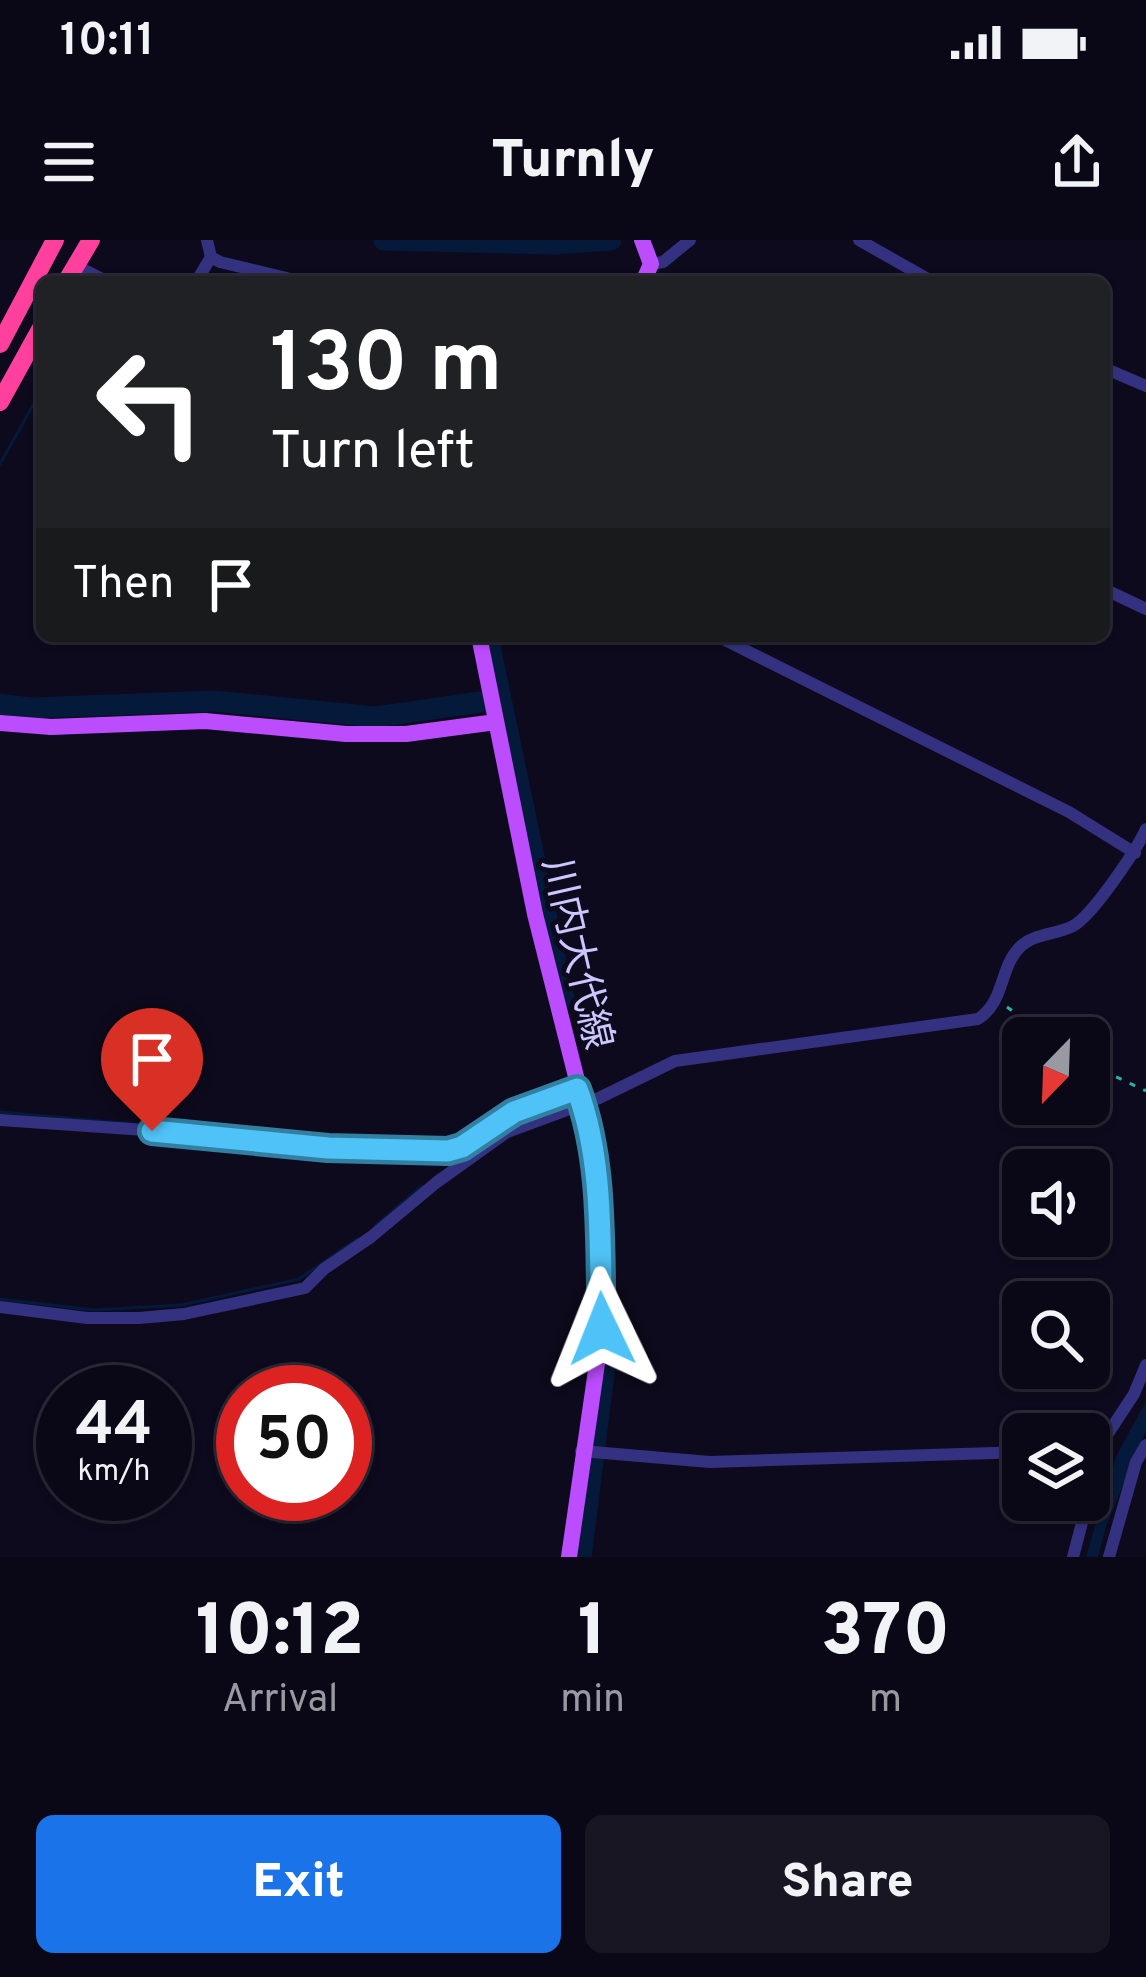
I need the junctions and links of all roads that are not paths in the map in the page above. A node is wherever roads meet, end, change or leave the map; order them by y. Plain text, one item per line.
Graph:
1 (55, 240) edge
2 (91, 240) edge
3 (207, 240) edge
4 (690, 240) edge
5 (859, 240) edge
6 (646, 250) edge
7 (212, 256) junction
8 (78, 273) edge
9 (200, 276) edge
10 (276, 276) edge
11 (922, 276) edge
12 (36, 337) edge
13 (0, 344) edge
14 (1110, 371) edge
15 (1146, 386) edge
16 (0, 402) edge
17 (1110, 592) edge
18 (1146, 609) edge
19 (480, 642) edge
20 (729, 642) edge
21 (496, 722) junction
22 (0, 723) edge
23 (1146, 829) edge
24 (1127, 848) junction
25 (584, 1097) junction
26 (0, 1120) edge
27 (0, 1307) edge
28 (1146, 1365) edge
29 (1110, 1427) edge
30 (1146, 1445) edge
31 (581, 1451) junction
32 (1002, 1453) edge
33 (1082, 1521) edge
34 (569, 1557) edge
35 (1073, 1557) edge
36 (1108, 1557) edge

1 - 13 highway
2 - 8 highway
3 - 7 street
4 - 6 street
5 - 11 street
7 - 9 street
7 - 10 street
12 - 16 highway
14 - 15 street
17 - 18 street
19 - 21 main road, 川内大代線
20 - 24 street
21 - 22 main road
21 - 25 main road, 川内大代線
23 - 24 street
24 - 25 street
25 - 26 street
25 - 27 street
25 - 31 main road, 川内大代線
28 - 29 street
30 - 36 street
31 - 32 street
31 - 34 main road, 川内大代線
33 - 35 street

